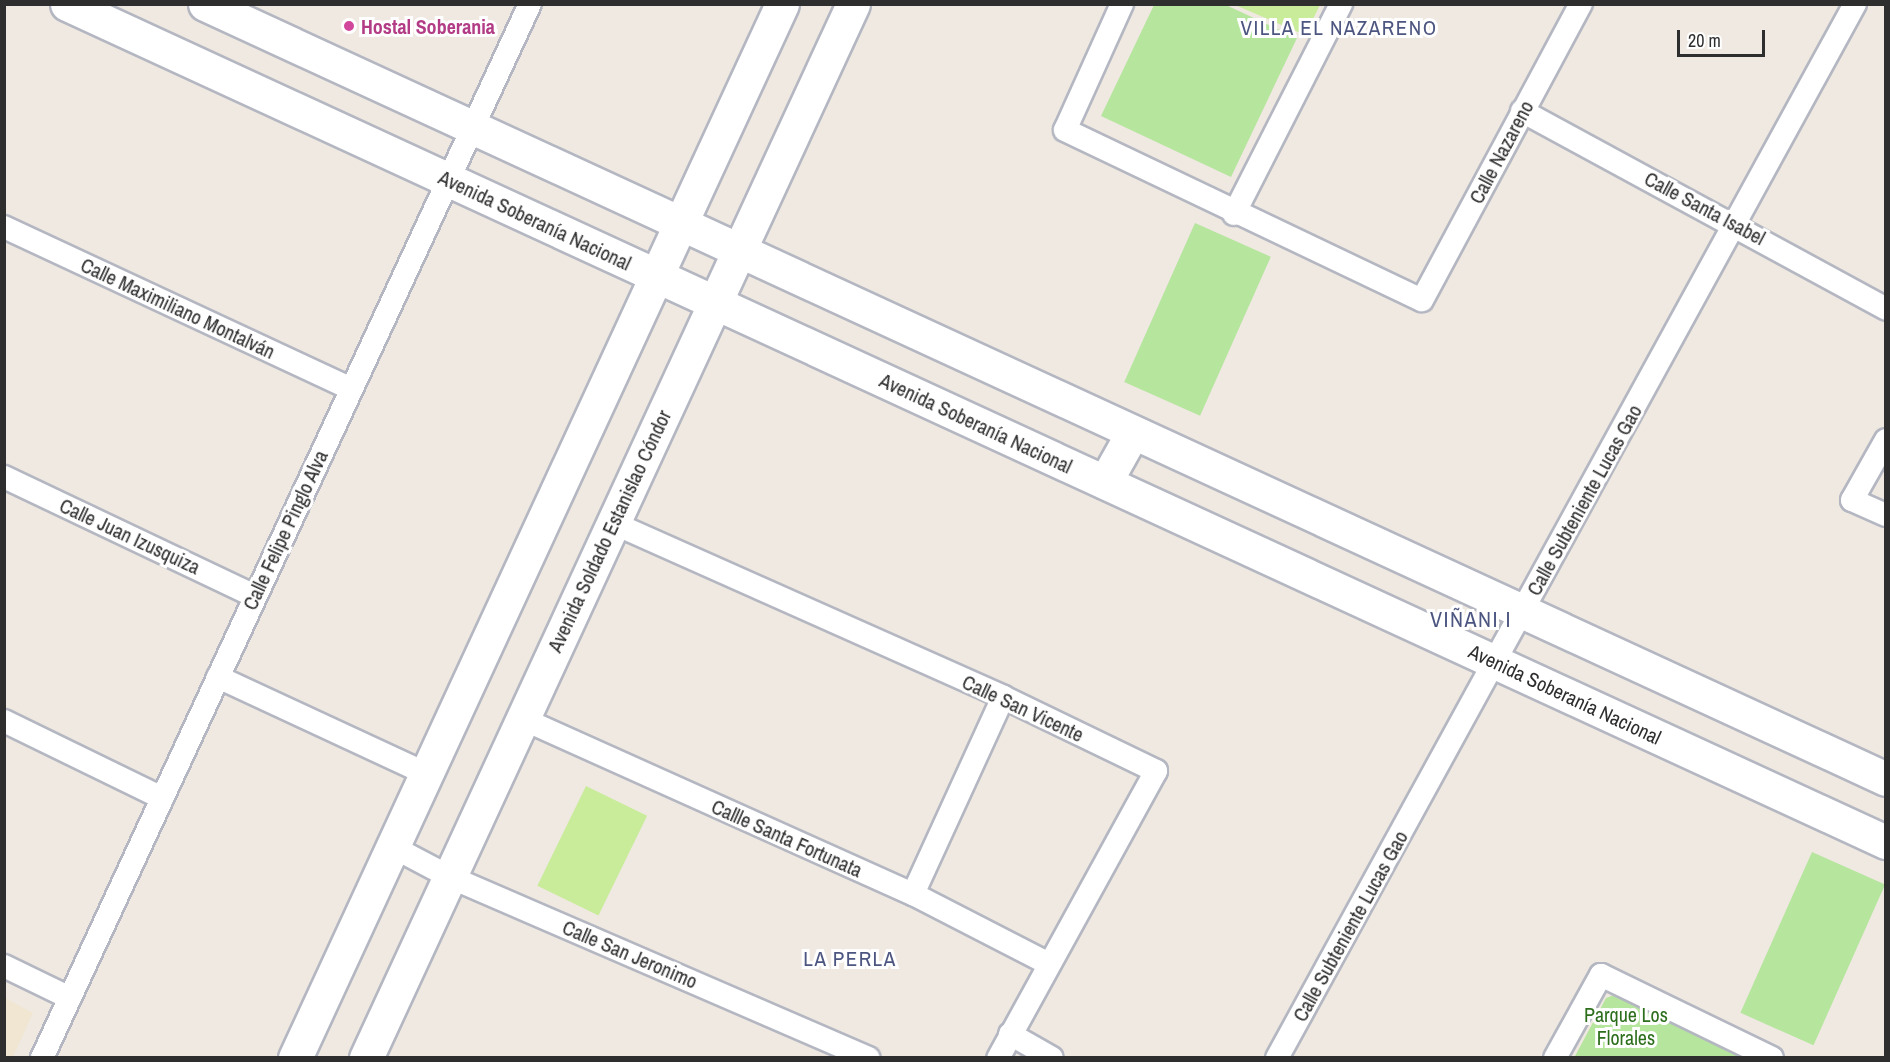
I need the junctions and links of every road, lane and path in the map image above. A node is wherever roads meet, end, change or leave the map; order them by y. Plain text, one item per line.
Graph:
1 (67, 4) edge
2 (205, 4) edge
3 (530, 4) edge
4 (782, 4) edge
5 (853, 4) edge
6 (1122, 4) edge
7 (1341, 4) edge
8 (1581, 4) edge
9 (1855, 4) edge
10 (1522, 111) junction
11 (471, 127) junction
12 (447, 180) junction
13 (1234, 214) junction
14 (681, 224) junction
15 (1735, 224) junction
16 (4, 227) edge
17 (739, 250) junction
18 (656, 276) junction
19 (715, 303) junction
20 (1886, 309) edge
21 (351, 389) junction
22 (1133, 432) junction
23 (1886, 440) edge
24 (4, 477) edge
25 (1105, 483) junction
26 (1886, 515) edge
27 (613, 523) junction
28 (255, 596) junction
29 (1523, 612) junction
30 (1496, 663) junction
31 (218, 677) junction
32 (1003, 697) junction
33 (523, 719) junction
34 (4, 722) edge
35 (427, 774) junction
36 (1886, 778) edge
37 (162, 798) junction
38 (1886, 842) edge
39 (393, 847) junction
40 (450, 877) junction
41 (913, 894) junction
42 (1049, 964) junction
43 (4, 966) edge
44 (70, 998) junction
45 (1010, 1034) junction
46 (837, 1051) edge
47 (1758, 1054) edge
48 (42, 1058) edge
49 (295, 1058) edge
50 (366, 1058) edge
51 (868, 1058) edge
52 (998, 1058) edge
53 (1052, 1058) edge
54 (1277, 1058) edge
55 (1555, 1058) edge

1 - 12 street, Avenida Soberanía Nacional
2 - 11 street
3 - 11 street, Calle Felipe Pinglo Alva
4 - 14 street
5 - 17 street, Avenida Soldado Estanislao Cóndor
6 - 13 street
7 - 13 street
8 - 10 street, Calle Nazareno
9 - 15 street, Calle Subteniente Lucas Gao
10 - 13 street, Calle Nazareno
10 - 15 street, Calle Santa Isabel
11 - 12 street, Calle Felipe Pinglo Alva
11 - 14 street
12 - 18 street, Avenida Soberanía Nacional
12 - 21 street, Calle Felipe Pinglo Alva
14 - 17 street
14 - 18 street
15 - 20 street, Calle Santa Isabel
15 - 29 street, Calle Subteniente Lucas Gao
16 - 21 street, Calle Maximiliano Montalván
17 - 19 street, Avenida Soldado Estanislao Cóndor
17 - 22 street
18 - 19 street, Avenida Soberanía Nacional
18 - 35 street
19 - 25 street, Avenida Soberanía Nacional
19 - 27 street, Avenida Soldado Estanislao Cóndor
21 - 28 street, Calle Felipe Pinglo Alva
22 - 25 street
22 - 29 street
23 - 26 street
24 - 28 street, Calle Juan Izusquiza
25 - 30 street, Avenida Soberanía Nacional
27 - 32 street, Calle San Vicente
27 - 33 street, Avenida Soldado Estanislao Cóndor
28 - 31 street, Calle Felipe Pinglo Alva
29 - 30 street, Calle Subteniente Lucas Gao
29 - 36 street
30 - 38 street, Avenida Soberanía Nacional
30 - 54 street, Calle Subteniente Lucas Gao
31 - 35 street
31 - 37 street, Calle Felipe Pinglo Alva
32 - 41 street
32 - 42 street, Calle San Vicente
33 - 40 street, Avenida Soldado Estanislao Cóndor
33 - 41 street, Callle Santa Fortunata
34 - 37 street
35 - 39 street
37 - 44 street, Calle Felipe Pinglo Alva
39 - 40 street, Calle San Jeronimo
39 - 49 street
40 - 46 street, Calle San Jeronimo
40 - 50 street, Avenida Soldado Estanislao Cóndor
41 - 42 street, Callle Santa Fortunata
42 - 45 street, Calle San Vicente
43 - 44 street
44 - 48 street, Calle Felipe Pinglo Alva
45 - 52 street, Calle San Vicente
45 - 53 street
46 - 51 street, Calle San Jeronimo
47 - 55 street

